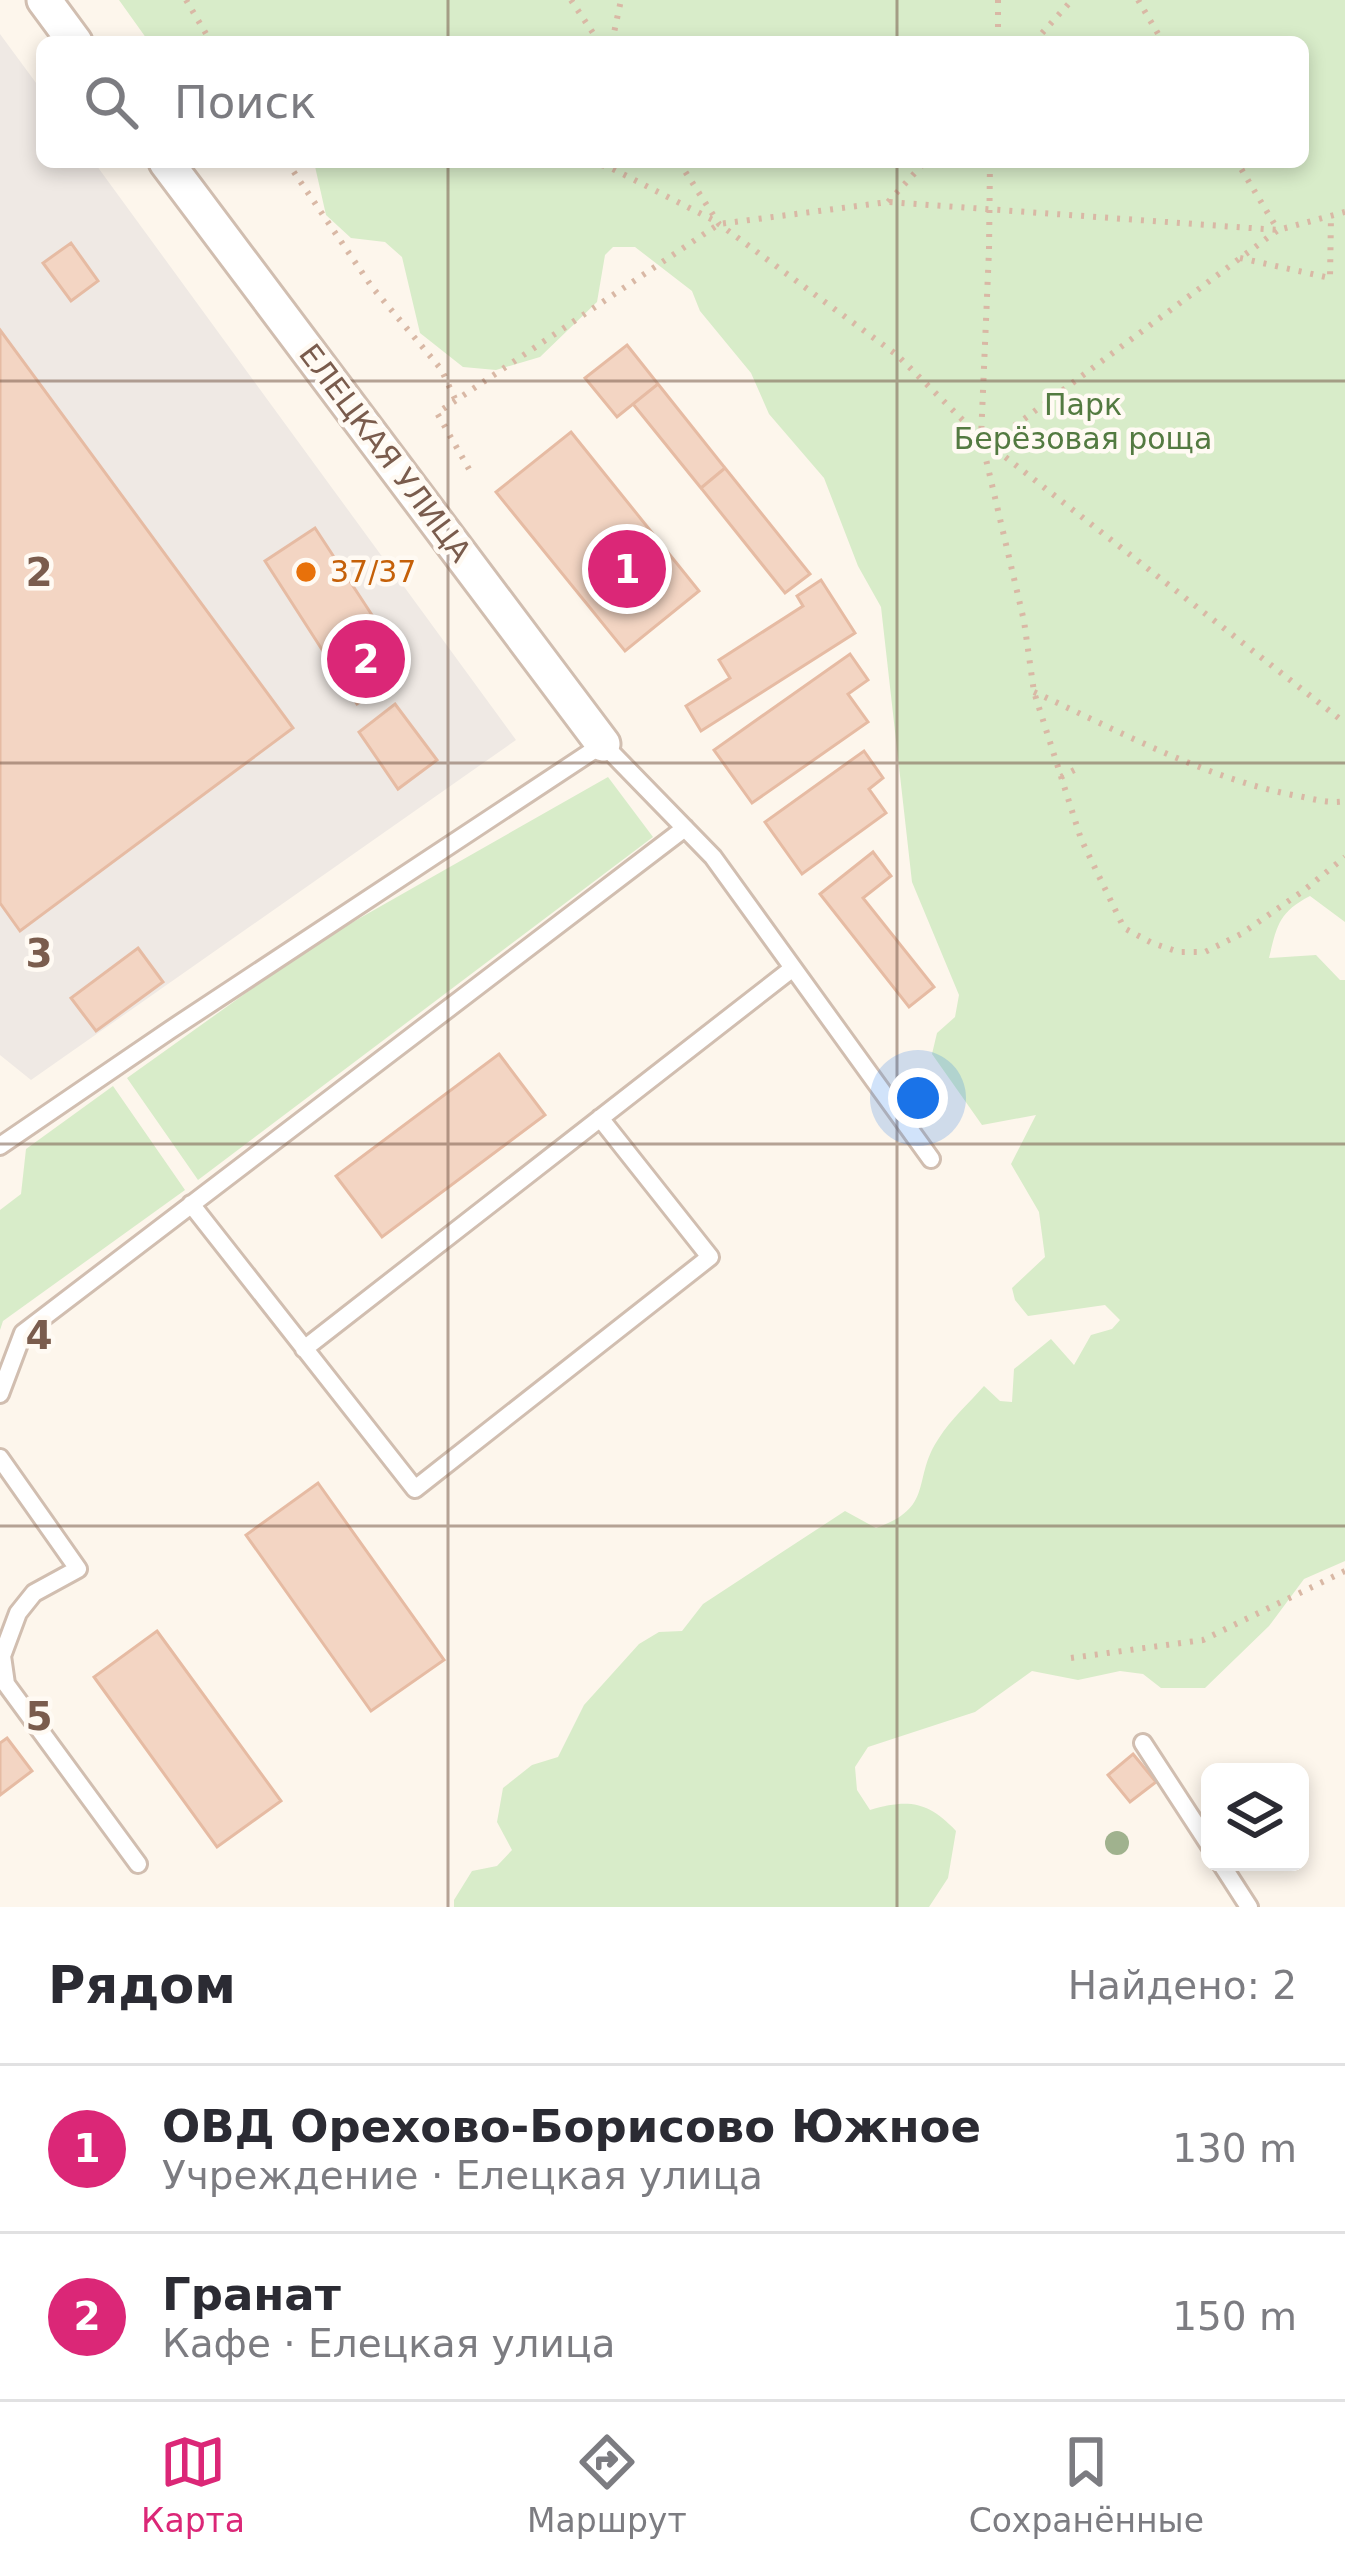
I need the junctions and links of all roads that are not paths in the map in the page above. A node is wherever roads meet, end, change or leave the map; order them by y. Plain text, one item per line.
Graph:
1 (44, 0) edge
2 (70, 36) edge
3 (171, 168) edge
4 (603, 744) junction
5 (685, 828) junction
6 (793, 968) junction
7 (600, 1118) junction
8 (0, 1146) edge
9 (931, 1159) dead end
10 (191, 1204) junction
11 (304, 1349) junction
12 (0, 1394) edge
13 (0, 1458) edge
14 (1143, 1743) dead end
15 (1201, 1832) edge
16 (138, 1864) dead end
17 (1226, 1871) edge
18 (1249, 1907) edge

1 - 2 street
3 - 4 street, ЕЛЕЦКАЯ УЛИЦА
4 - 5 lane
4 - 8 lane
5 - 6 lane
5 - 10 lane
6 - 7 lane
6 - 9 lane
7 - 11 lane
7 - 11 lane
10 - 11 lane
10 - 12 lane
13 - 16 lane
14 - 15 lane
17 - 18 lane

